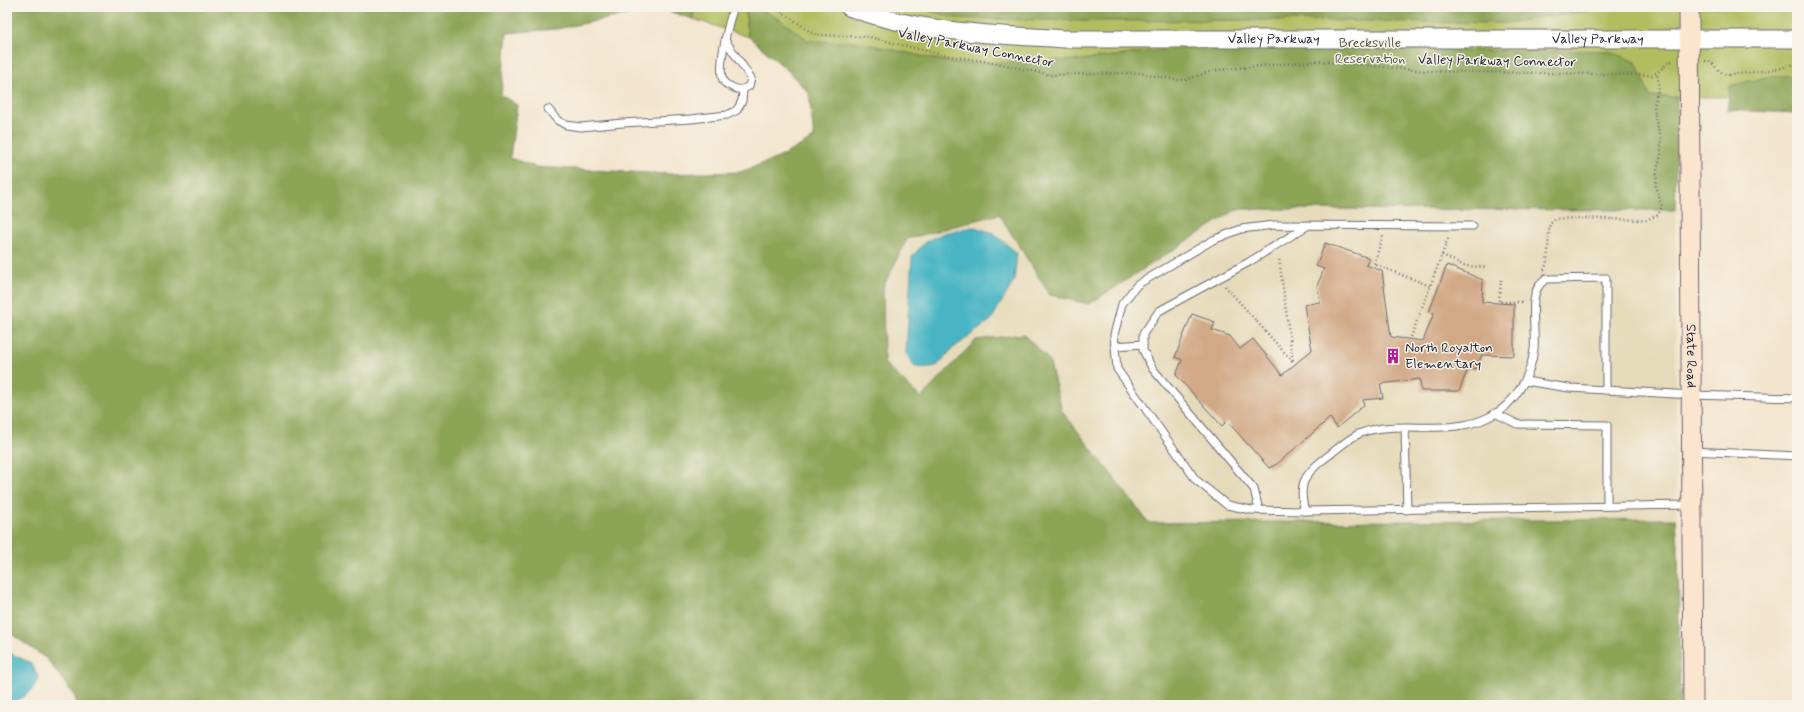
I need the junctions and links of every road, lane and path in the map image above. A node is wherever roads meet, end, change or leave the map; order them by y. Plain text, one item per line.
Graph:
1 (734, 7) edge
2 (775, 7) edge
3 (850, 7) edge
4 (1689, 7) edge
5 (1690, 39) junction
6 (1797, 39) edge
7 (726, 40) junction
8 (1677, 60) dead end
9 (1703, 60) dead end
10 (1797, 63) edge
11 (1658, 73) junction
12 (742, 90) junction
13 (548, 110) dead end
14 (1307, 226) junction
15 (1473, 226) dead end
16 (1383, 236) dead end
17 (1449, 236) dead end
18 (1442, 255) junction
19 (1279, 258) dead end
20 (1486, 267) dead end
21 (1539, 274) dead end
22 (1500, 280) dead end
23 (1225, 286) dead end
24 (1430, 286) junction
25 (1528, 296) dead end
26 (1412, 337) dead end
27 (1143, 344) junction
28 (1115, 346) junction
29 (1525, 381) junction
30 (1606, 390) junction
31 (1692, 395) junction
32 (1797, 398) edge
33 (1495, 413) junction
34 (1405, 428) junction
35 (1692, 451) junction
36 (1797, 455) edge
37 (1692, 505) junction
38 (1607, 506) junction
39 (1259, 510) junction
40 (1407, 510) junction
41 (1305, 511) junction
42 (1693, 705) edge

1 - 7 lane
2 - 11 path, Valley Parkway Connector
3 - 5 street, Valley Parkway
4 - 5 main road, State Road
5 - 6 street, Valley Parkway
5 - 31 main road, State Road
7 - 12 lane
7 - 12 lane
8 - 11 path
9 - 10 path
11 - 21 path
12 - 13 lane
14 - 15 lane
14 - 27 lane
14 - 28 lane
16 - 24 path
17 - 18 path
18 - 20 path
18 - 24 path
19 - 23 path
22 - 25 path
24 - 26 path
27 - 28 lane
27 - 39 lane
28 - 39 lane
29 - 30 lane
29 - 30 lane
29 - 33 lane
30 - 31 lane
31 - 32 lane
31 - 35 main road, State Road
33 - 34 lane
33 - 38 lane
34 - 40 lane
34 - 41 lane
35 - 36 lane
35 - 37 main road, State Road
37 - 38 lane
37 - 42 main road, State Road
38 - 40 lane
39 - 41 lane
40 - 41 lane

